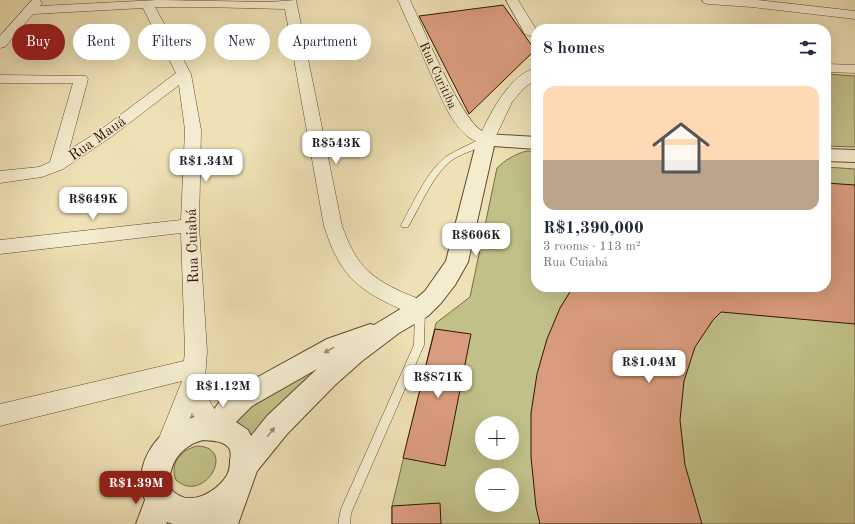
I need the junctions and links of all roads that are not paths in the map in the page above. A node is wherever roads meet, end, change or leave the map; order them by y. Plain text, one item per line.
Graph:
1 (38, 0) edge
2 (404, 0) edge
3 (512, 0) edge
4 (708, 0) edge
5 (290, 3) edge
6 (147, 4) junction
7 (28, 11) junction
8 (855, 15) edge
9 (531, 32) edge
10 (0, 44) edge
11 (831, 68) edge
12 (855, 69) edge
13 (184, 74) junction
14 (531, 76) edge
15 (0, 79) edge
16 (486, 140) junction
17 (531, 143) edge
18 (831, 155) edge
19 (855, 156) edge
20 (57, 165) junction
21 (0, 177) edge
22 (405, 225) dead end
23 (190, 226) junction
24 (0, 247) edge
25 (420, 309) junction
26 (391, 326) junction
27 (194, 373) junction
28 (0, 415) edge
29 (215, 427) junction
30 (167, 448) junction
31 (246, 463) junction
32 (236, 490) junction
33 (155, 512) edge
34 (223, 524) edge
35 (344, 524) edge

1 - 7 street
2 - 16 street, Rua Curitiba
3 - 9 street
4 - 8 street
5 - 6 street
5 - 25 street
6 - 7 street
6 - 13 street, Rua Cuiabá
7 - 10 street
11 - 12 street
13 - 20 street, Rua Mauá
13 - 23 street, Rua Cuiabá
14 - 16 street
15 - 20 street
16 - 17 street
16 - 22 lane
16 - 25 street
18 - 19 street
20 - 21 street, Rua Mauá
23 - 24 street
23 - 27 street, Rua Cuiabá
25 - 26 street
25 - 35 lane
26 -> 29 street
31 -> 26 street
27 - 28 street
27 - 29 street, Rua Cuiabá
27 - 30 street, Rua Cuiabá
29 - 30 street
29 - 31 street
30 - 33 street
31 - 32 street
32 - 33 street
32 - 34 street

